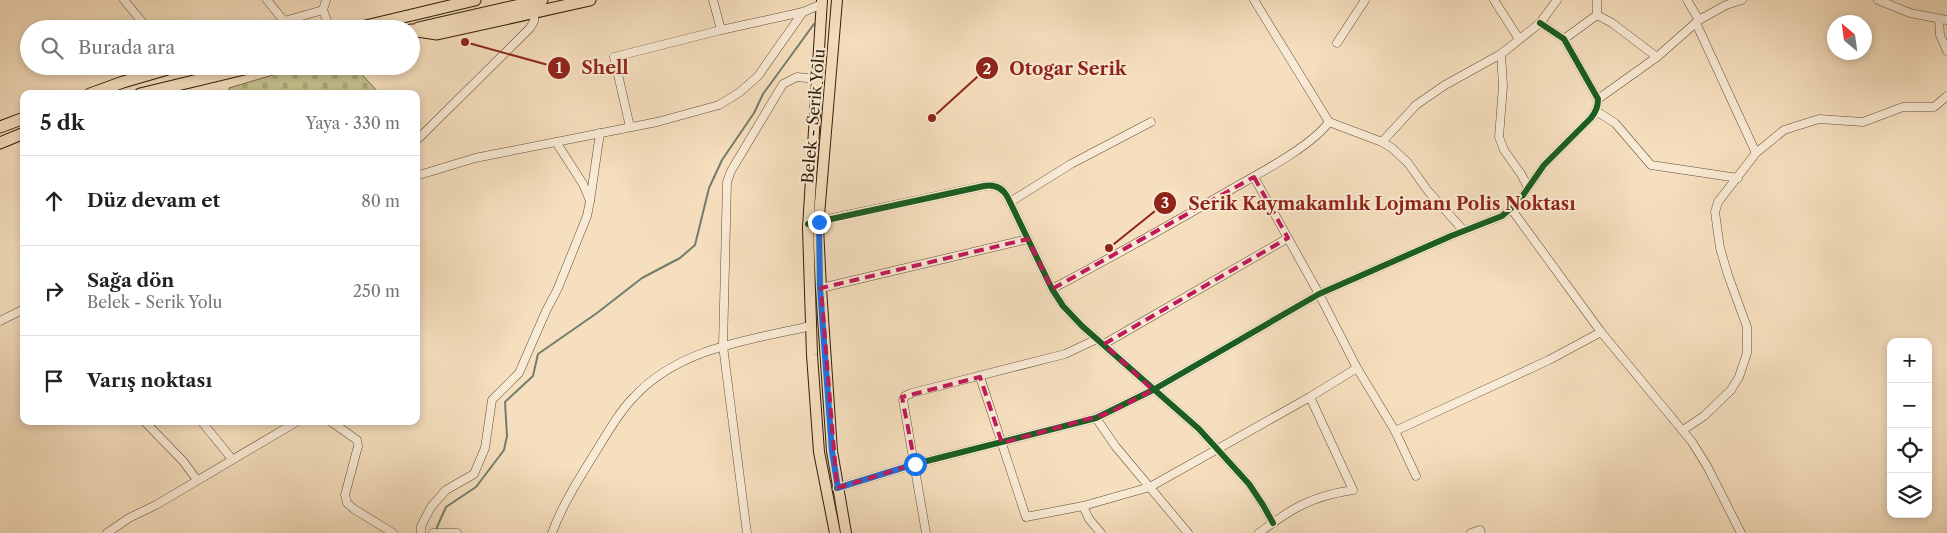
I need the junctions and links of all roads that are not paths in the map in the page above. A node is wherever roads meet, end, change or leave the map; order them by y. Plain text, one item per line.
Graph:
1 (124, 0) edge
2 (267, 0) edge
3 (326, 0) edge
4 (459, 0) edge
5 (475, 0) edge
6 (542, 0) edge
7 (590, 0) edge
8 (714, 0) edge
9 (837, 0) edge
10 (1254, 0) edge
11 (1364, 0) edge
12 (1494, 0) edge
13 (1557, 0) edge
14 (1597, 0) edge
15 (1687, 0) edge
16 (1742, 0) edge
17 (1878, 0) edge
18 (822, 2) edge
19 (323, 10) junction
20 (534, 12) junction
21 (803, 12) junction
22 (419, 14) junction
23 (1598, 15) junction
24 (1943, 19) edge
25 (141, 20) edge
26 (282, 20) edge
27 (298, 20) edge
28 (327, 20) edge
29 (393, 20) edge
30 (1697, 21) junction
31 (1540, 23) junction
32 (420, 28) edge
33 (721, 30) junction
34 (420, 31) edge
35 (1519, 39) junction
36 (1564, 39) junction
37 (1337, 43) dead end
38 (1947, 51) edge
39 (1502, 54) junction
40 (1657, 57) junction
41 (147, 75) edge
42 (219, 75) edge
43 (817, 78) junction
44 (101, 90) edge
45 (157, 90) edge
46 (1947, 96) edge
47 (1598, 99) junction
48 (1596, 111) junction
49 (20, 120) edge
50 (1151, 122) dead end
51 (1329, 122) junction
52 (0, 127) edge
53 (630, 128) junction
54 (600, 133) junction
55 (20, 136) edge
56 (420, 137) edge
57 (556, 142) junction
58 (1382, 142) junction
59 (0, 143) edge
60 (1756, 153) junction
61 (420, 175) edge
62 (1254, 177) junction
63 (1738, 178) junction
64 (1528, 187) junction
65 (590, 201) junction
66 (1010, 202) junction
67 (1512, 210) junction
68 (819, 222) junction
69 (808, 224) junction
70 (1464, 231) junction
71 (1288, 238) junction
72 (1028, 239) junction
73 (820, 288) junction
74 (1052, 289) junction
75 (1319, 294) junction
76 (20, 311) edge
77 (0, 321) edge
78 (811, 326) junction
79 (1601, 332) junction
80 (1100, 341) junction
81 (723, 346) junction
82 (1357, 368) junction
83 (980, 377) junction
84 (1153, 390) junction
85 (1310, 397) junction
86 (1096, 418) junction
87 (148, 425) edge
88 (203, 425) edge
89 (291, 425) edge
90 (336, 425) edge
91 (1683, 430) junction
92 (1395, 431) junction
93 (1002, 443) junction
94 (1217, 450) junction
95 (232, 459) junction
96 (915, 464) junction
97 (1416, 476) dead end
98 (197, 480) junction
99 (1150, 487) junction
100 (838, 488) junction
101 (1083, 506) junction
102 (1273, 523) junction
103 (1738, 532) edge
104 (107, 533) edge
105 (393, 533) edge
106 (421, 533) edge
107 (433, 533) edge
108 (457, 533) edge
109 (552, 533) edge
110 (747, 533) edge
111 (835, 533) edge
112 (846, 533) edge
113 (926, 533) edge
114 (1101, 533) edge
115 (1188, 533) edge
116 (1259, 533) edge
117 (1471, 533) edge
118 (1482, 533) edge

1 - 25 street
2 - 26 street
3 - 19 street
4 - 22 highway
5 - 22 highway
6 - 32 highway
7 - 20 highway
8 - 33 street
9 - 68 main road, Belek - Serik Yolu
10 - 51 street
11 - 37 street
12 - 35 street
13 - 31 street
14 - 23 street
15 - 30 street
16 - 30 street
17 - 24 street
18 - 21 street
18 - 43 main road, Belek - Serik Yolu
19 - 27 street
19 - 28 street
20 - 34 highway
20 - 56 street
21 - 33 street
21 - 53 street
22 - 29 highway
23 - 36 street
23 - 40 street
24 - 38 street
30 - 40 street
30 - 60 street
31 - 35 street
31 - 36 street
33 - 53 street
35 - 39 street
36 - 47 street
39 - 58 street
39 - 64 street
40 - 47 street
41 - 44 highway
42 - 45 highway
43 - 69 main road, Belek - Serik Yolu
43 - 81 street
46 - 60 street
47 - 48 street
48 - 63 street
48 - 64 street
49 - 52 highway
50 - 66 street
51 - 58 street
51 - 62 street
53 - 54 street
54 - 57 street
54 - 65 street
55 - 59 highway
57 - 61 street
57 - 65 street
58 - 70 street
60 - 63 street
62 - 71 street
62 - 74 street
63 - 91 street
64 - 67 street
65 - 106 street
66 - 68 street
66 - 72 street
67 - 70 street
67 - 79 street
68 - 69 street
68 - 73 main road, Belek - Serik Yolu
69 - 78 main road, Belek - Serik Yolu
70 - 75 street
71 - 75 street
71 - 80 street
72 - 73 street
72 - 74 street
73 - 100 main road, Belek - Serik Yolu
74 - 80 street
75 - 82 street
75 - 84 street
76 - 77 street
78 - 81 street
78 - 111 main road, Belek - Serik Yolu
79 - 91 street
79 - 92 street
80 - 83 street
80 - 84 street
81 - 109 street
81 - 110 street
82 - 85 street
82 - 92 street
83 - 93 street
83 - 96 street
84 - 86 street
84 - 94 street
85 - 94 street
85 - 102 street
86 - 93 street
86 - 99 street
87 - 98 street
88 - 95 street
89 - 95 street
90 - 105 street
91 - 103 street
92 - 97 street
93 - 96 street
93 - 101 street
94 - 99 street
94 - 102 street
95 - 98 street
96 - 100 street
96 - 113 street
98 - 104 street
99 - 101 street
99 - 115 street
100 - 112 main road, Belek - Serik Yolu
101 - 114 street
102 - 116 street
107 - 108 street
117 - 118 street

